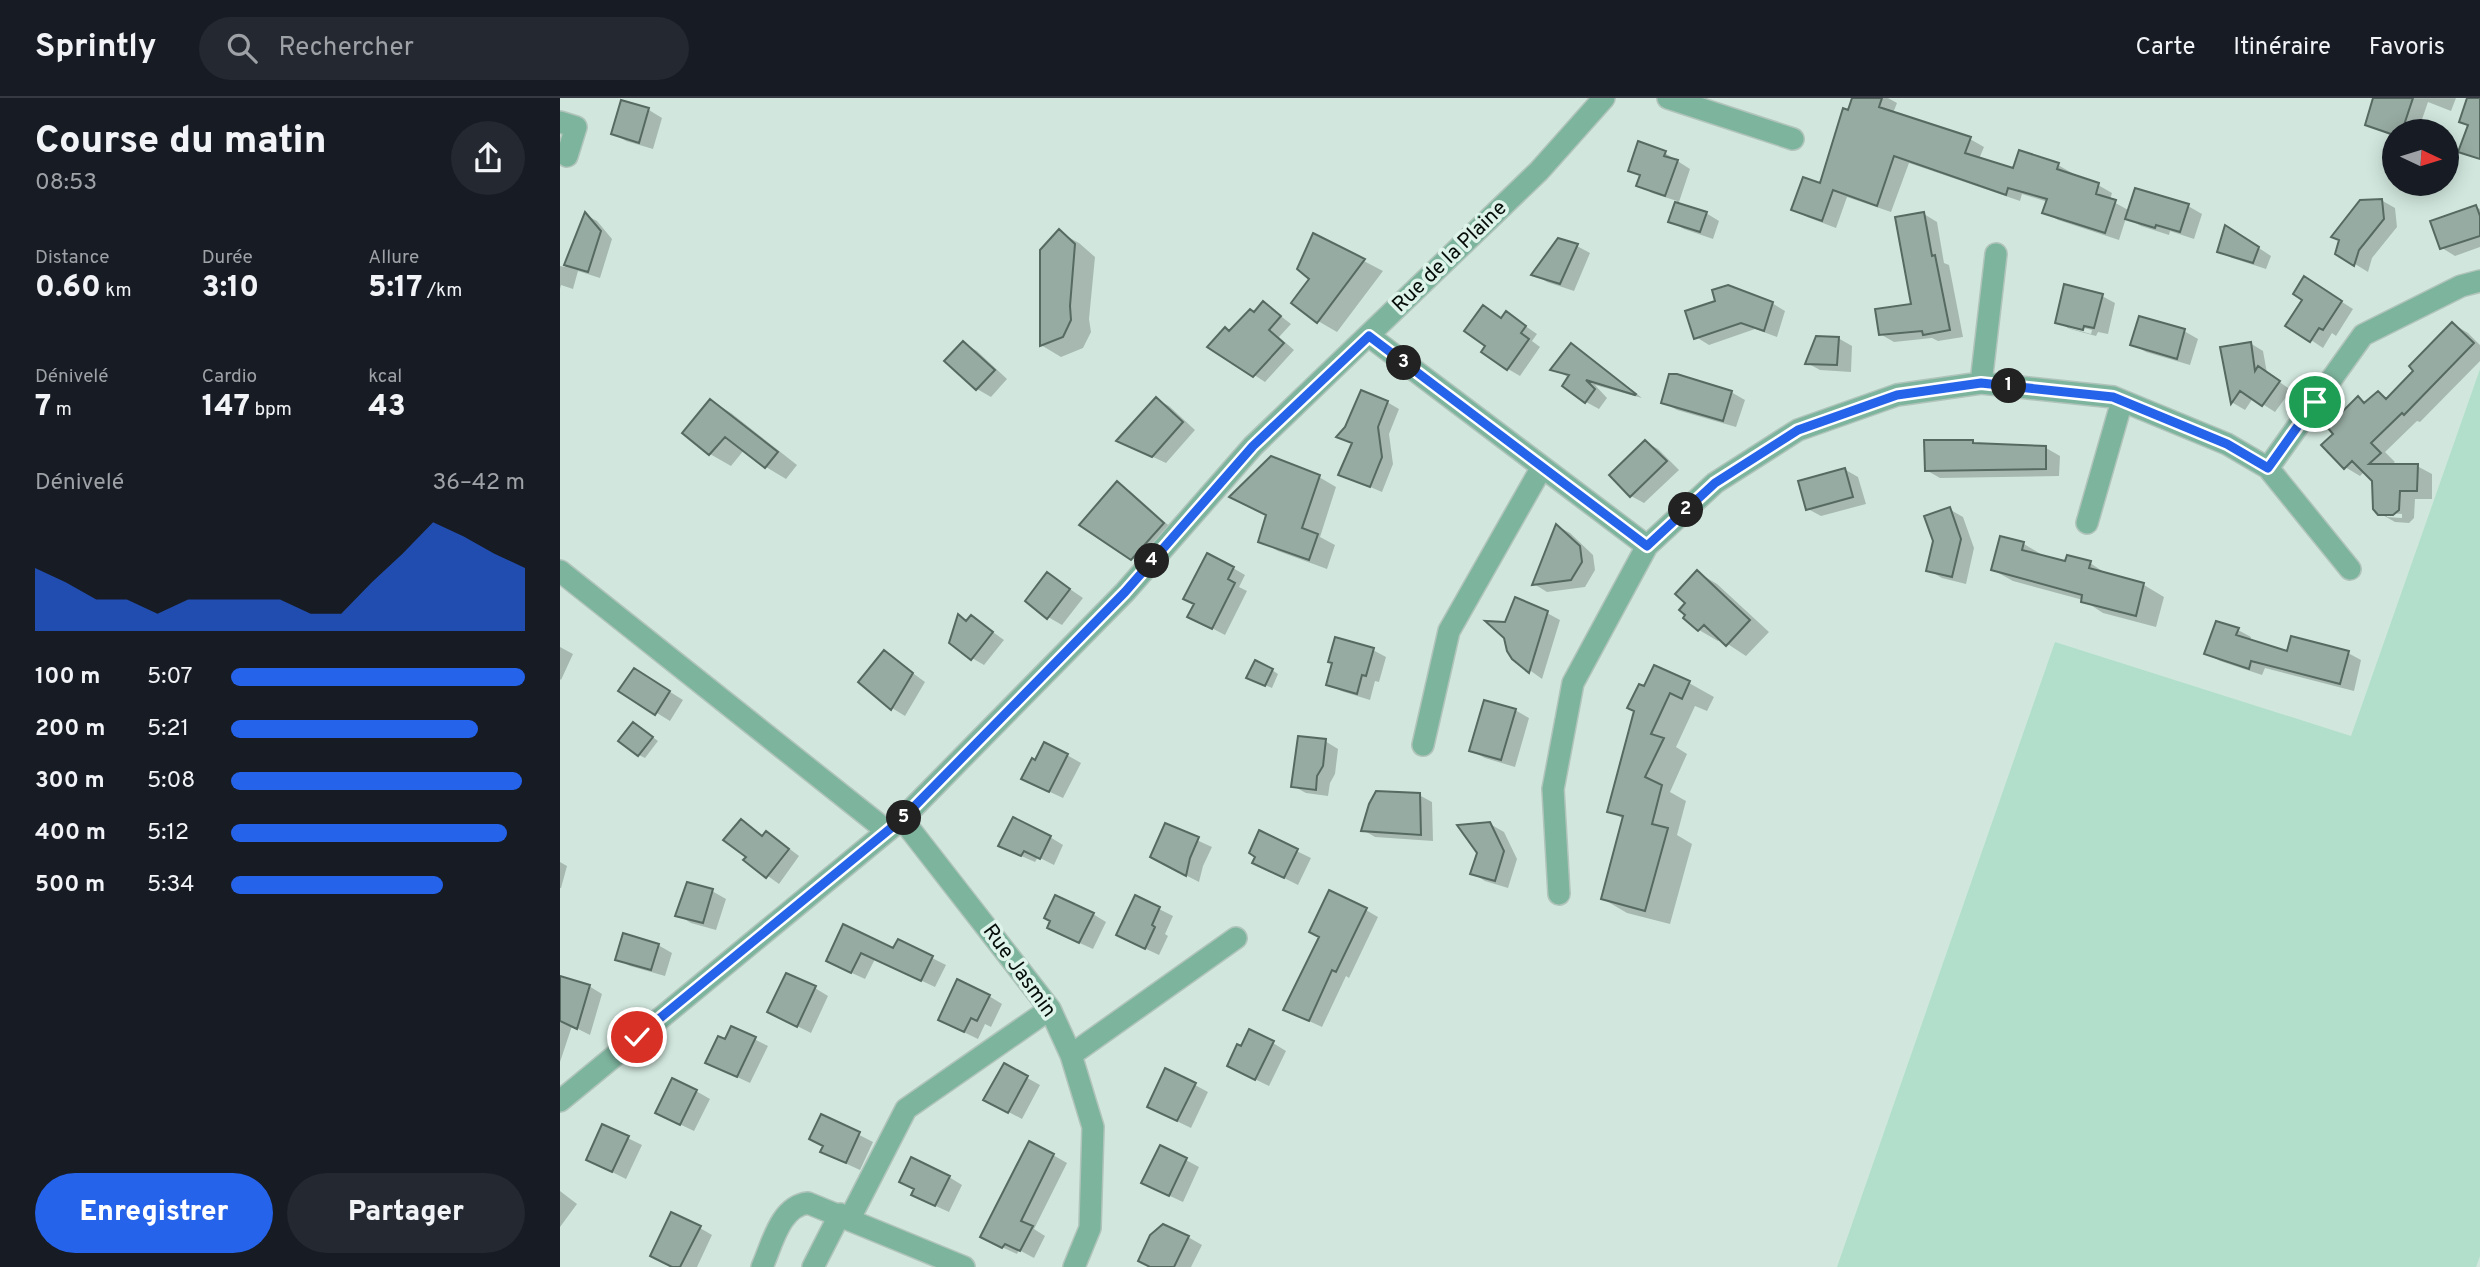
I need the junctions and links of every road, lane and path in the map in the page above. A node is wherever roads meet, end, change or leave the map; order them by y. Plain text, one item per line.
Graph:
1 (1604, 98) edge
2 (1668, 98) edge
3 (560, 122) edge
4 (1793, 139) dead end
5 (567, 156) dead end
6 (1996, 254) dead end
7 (2480, 281) edge
8 (1369, 336) junction
9 (1981, 383) junction
10 (2122, 401) junction
11 (1542, 467) junction
12 (2268, 468) junction
13 (2087, 523) dead end
14 (1647, 546) junction
15 (2350, 569) dead end
16 (560, 571) edge
17 (1423, 745) dead end
18 (895, 825) junction
19 (1559, 894) dead end
20 (1236, 938) dead end
21 (1050, 1009) junction
22 (1071, 1055) junction
23 (560, 1101) edge
24 (845, 1216) junction
25 (762, 1267) edge
26 (813, 1267) edge
27 (964, 1267) edge
28 (1074, 1267) edge

1 - 8 street, Rue de la Plaine
2 - 4 street
3 - 5 street
6 - 9 street
7 - 12 street
8 - 11 street
8 - 18 street, Rue de la Plaine
9 - 10 street
9 - 14 street
10 - 12 street
10 - 13 street
11 - 14 street
11 - 17 street
12 - 15 street
14 - 19 street
16 - 18 street, Rue Jasmin
18 - 21 street, Rue Jasmin
18 - 23 street, Rue de la Plaine
20 - 22 street
21 - 22 street, Rue Jasmin
21 - 24 street
22 - 28 street, Rue Jasmin
24 - 25 street
24 - 26 street
24 - 27 street

